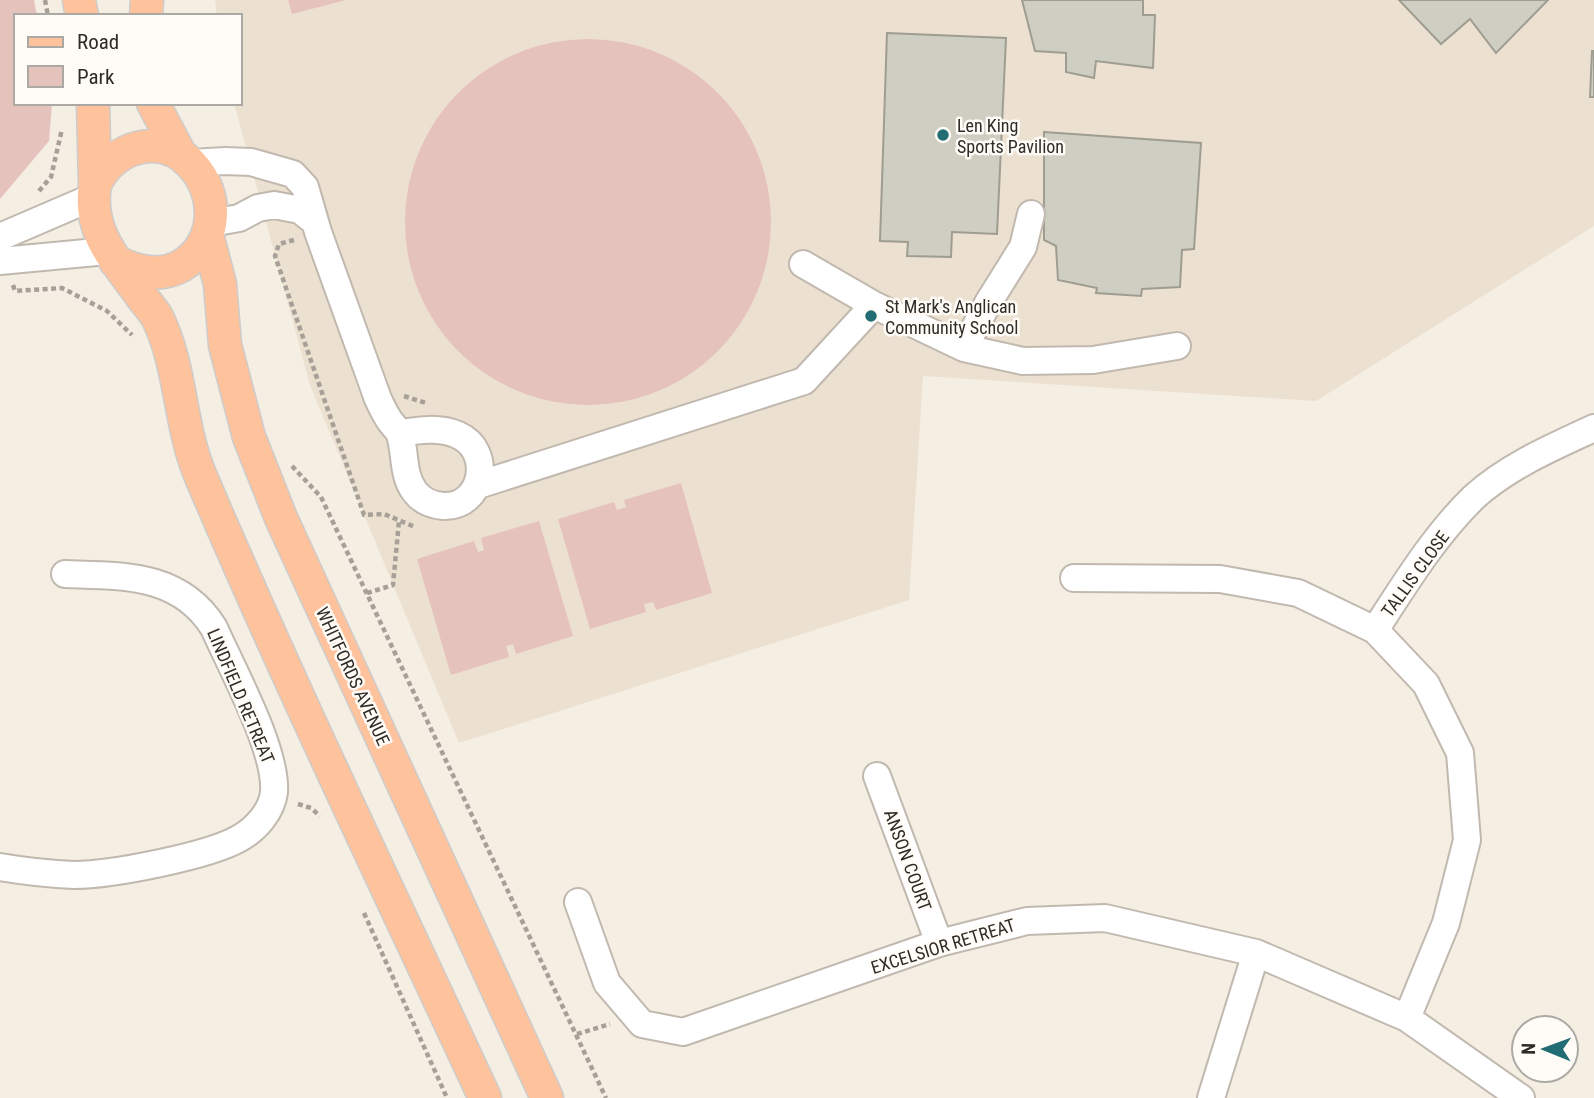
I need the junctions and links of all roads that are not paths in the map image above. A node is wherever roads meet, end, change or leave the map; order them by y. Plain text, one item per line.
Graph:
1 (93, 105) edge
2 (154, 105) edge
3 (185, 159) junction
4 (94, 191) junction
5 (1031, 214) dead end
6 (315, 222) junction
7 (209, 231) junction
8 (1, 253) edge
9 (111, 256) junction
10 (803, 264) dead end
11 (874, 305) junction
12 (1177, 346) dead end
13 (964, 348) junction
14 (1594, 428) edge
15 (400, 433) junction
16 (478, 485) junction
17 (65, 574) dead end
18 (1074, 578) dead end
19 (1375, 630) junction
20 (877, 776) dead end
21 (0, 867) edge
22 (578, 902) dead end
23 (939, 943) junction
24 (1256, 954) junction
25 (1408, 1018) junction
26 (485, 1098) edge
27 (547, 1098) edge
28 (1211, 1098) edge
29 (1521, 1098) edge

1 - 4 main road
2 - 3 main road, WHITFORDS AVENUE
3 - 4 main road
3 - 6 street
3 - 7 main road, WHITFORDS AVENUE
4 - 8 street
4 - 9 main road
5 - 13 street
6 - 7 street
6 - 15 street
7 - 9 main road
7 - 27 main road, WHITFORDS AVENUE
8 - 9 street
9 - 26 main road
10 - 11 street
11 - 13 street
11 - 16 street
12 - 13 street
14 - 19 street, TALLIS CLOSE
15 - 16 street
15 - 16 street
17 - 21 street, LINDFIELD RETREAT
18 - 19 street
19 - 25 street
20 - 23 street, ANSON COURT
22 - 23 street, EXCELSIOR RETREAT
23 - 24 street, EXCELSIOR RETREAT
24 - 25 street, EXCELSIOR RETREAT
24 - 28 street
25 - 29 street, EXCELSIOR RETREAT

